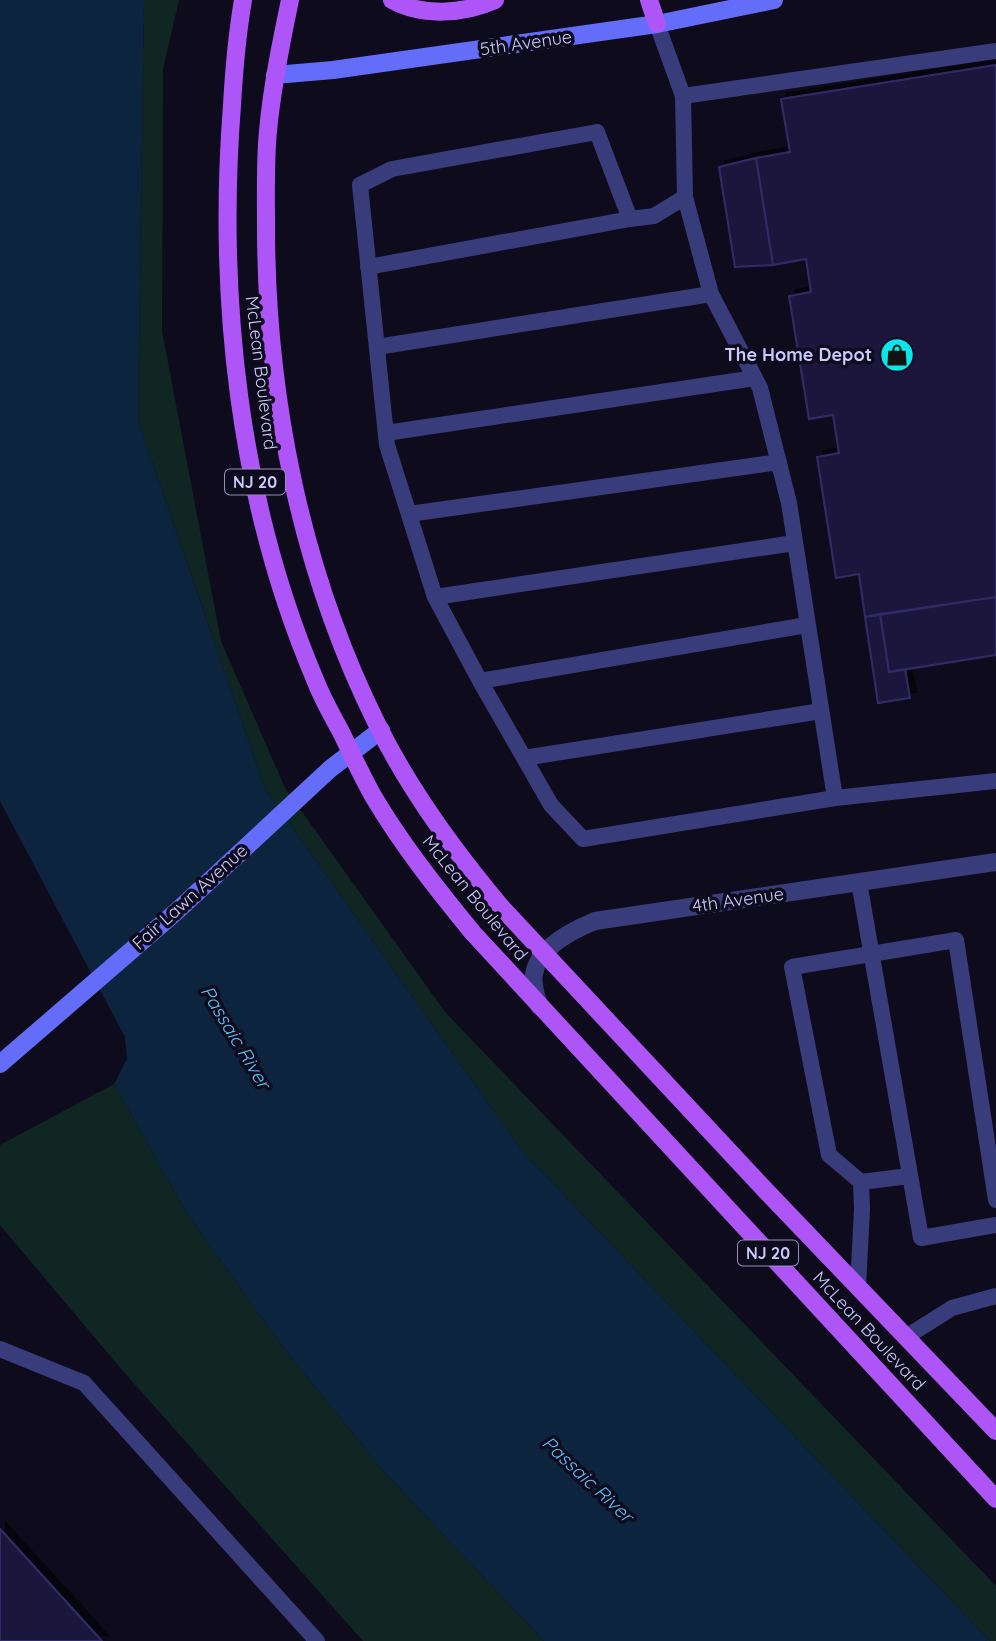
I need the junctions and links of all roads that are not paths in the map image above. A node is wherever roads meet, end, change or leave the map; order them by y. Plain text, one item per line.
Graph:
1 (243, 0) edge
2 (290, 0) edge
3 (392, 0) edge
4 (495, 0) edge
5 (649, 0) edge
6 (774, 0) edge
7 (657, 24) junction
8 (996, 51) edge
9 (275, 75) junction
10 (683, 96) junction
11 (685, 197) junction
12 (630, 219) junction
13 (368, 267) junction
14 (711, 294) junction
15 (377, 347) junction
16 (755, 378) junction
17 (386, 433) junction
18 (779, 462) junction
19 (409, 514) junction
20 (794, 543) junction
21 (435, 597) junction
22 (807, 625) junction
23 (480, 681) junction
24 (821, 711) junction
25 (381, 730) junction
26 (351, 752) junction
27 (524, 758) junction
28 (996, 781) edge
29 (835, 798) junction
30 (996, 862) edge
31 (859, 882) junction
32 (871, 954) junction
33 (543, 955) junction
34 (540, 1006) junction
35 (0, 1064) edge
36 (909, 1176) junction
37 (861, 1182) junction
38 (996, 1200) edge
39 (996, 1225) edge
40 (858, 1288) junction
41 (996, 1296) edge
42 (906, 1338) junction
43 (0, 1349) edge
44 (996, 1431) edge
45 (996, 1499) edge
46 (317, 1641) edge

1 - 26 main road, McLean Boulevard / NJ 20
2 - 9 main road, McLean Boulevard / NJ 20
3 - 4 main road
5 - 7 main road
6 - 7 main road, 5th Avenue
7 - 9 main road, 5th Avenue
7 - 10 lane
8 - 10 lane
9 - 25 main road, McLean Boulevard / NJ 20
10 - 11 lane
11 - 12 lane
11 - 14 lane
12 - 13 lane
12 - 13 lane
13 - 15 lane
14 - 15 lane
14 - 16 lane
15 - 17 lane
16 - 17 lane
16 - 18 lane
17 - 19 lane
18 - 19 lane
18 - 20 lane
19 - 21 lane
20 - 21 lane
20 - 22 lane
21 - 23 lane
22 - 23 lane
22 - 24 lane
23 - 27 lane
24 - 27 lane
24 - 29 lane
25 - 26 main road, Fair Lawn Avenue
25 - 33 main road, McLean Boulevard / NJ 20
26 - 34 main road, McLean Boulevard / NJ 20
26 - 35 main road, Fair Lawn Avenue
27 - 29 lane
28 - 29 lane
30 - 31 street, 4th Avenue
31 - 32 lane
31 - 33 street, 4th Avenue
32 - 36 lane
32 - 37 lane
32 - 38 lane
33 - 34 street
33 - 40 main road, McLean Boulevard / NJ 20
34 - 45 main road, McLean Boulevard / NJ 20
36 - 37 lane
36 - 39 lane
37 - 40 lane
40 - 42 main road, McLean Boulevard / NJ 20
41 - 42 lane
42 - 44 main road, McLean Boulevard / NJ 20
43 - 46 lane

